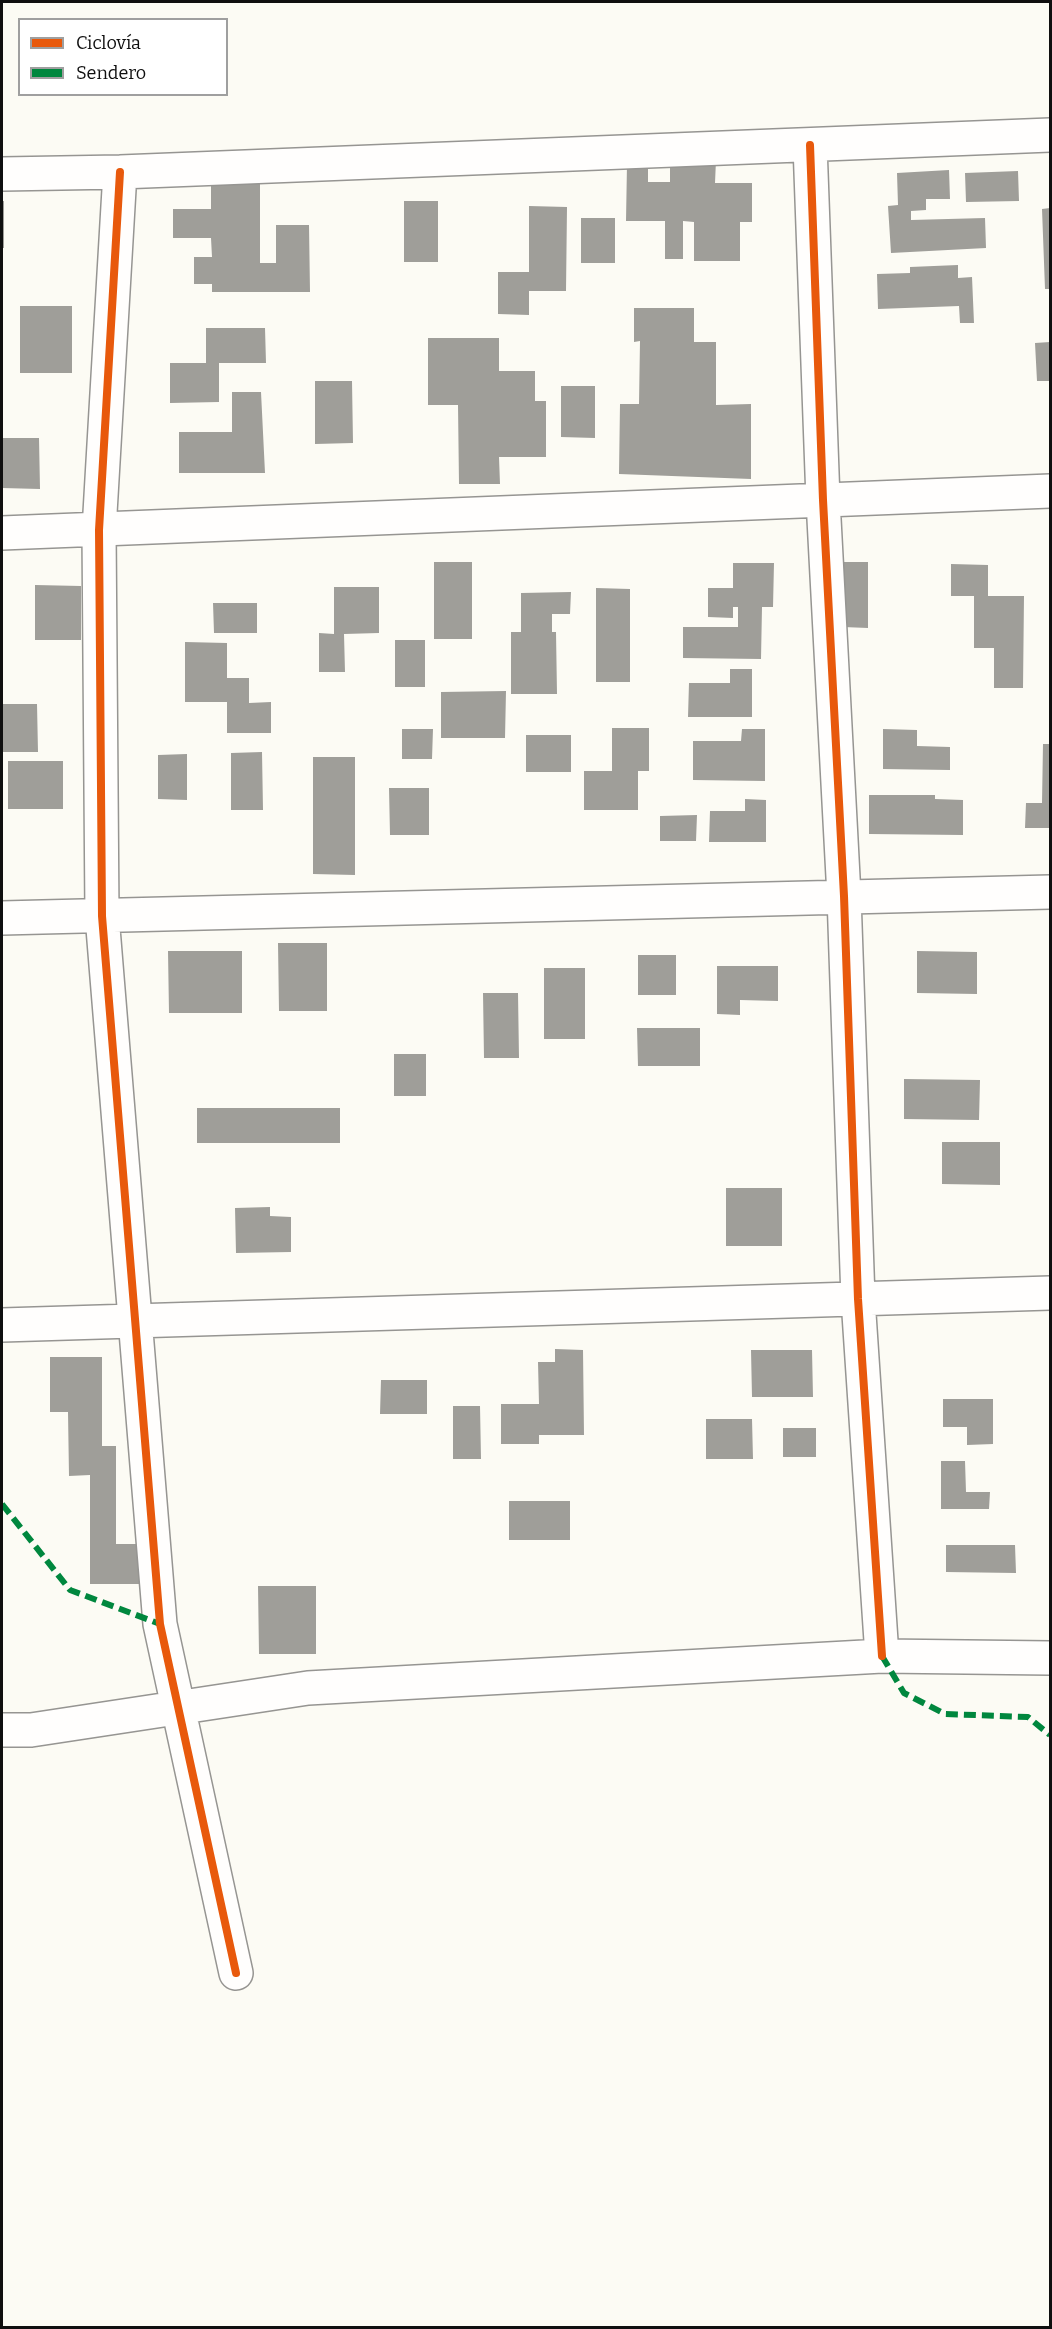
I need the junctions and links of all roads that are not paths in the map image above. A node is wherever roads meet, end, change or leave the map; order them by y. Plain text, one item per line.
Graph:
1 (1050, 135) edge
2 (810, 145) junction
3 (120, 172) junction
4 (2, 174) edge
5 (1050, 491) edge
6 (823, 500) junction
7 (99, 530) junction
8 (2, 533) edge
9 (1050, 892) edge
10 (844, 896) junction
11 (102, 916) junction
12 (2, 918) edge
13 (1050, 1293) edge
14 (858, 1299) junction
15 (137, 1321) junction
16 (2, 1325) edge
17 (882, 1656) junction
18 (1050, 1658) edge
19 (178, 1708) junction
20 (2, 1730) edge
21 (236, 1973) dead end

1 - 2 street
2 - 3 street
2 - 6 street
3 - 4 street
3 - 7 street
5 - 6 street
6 - 7 street
6 - 10 street
7 - 8 street
7 - 11 street
9 - 10 street
10 - 11 street
10 - 14 street
11 - 12 street
11 - 15 street
13 - 14 street
14 - 15 street
14 - 17 street
15 - 16 street
15 - 19 street
17 - 18 street
17 - 19 street
19 - 20 street
19 - 21 street

